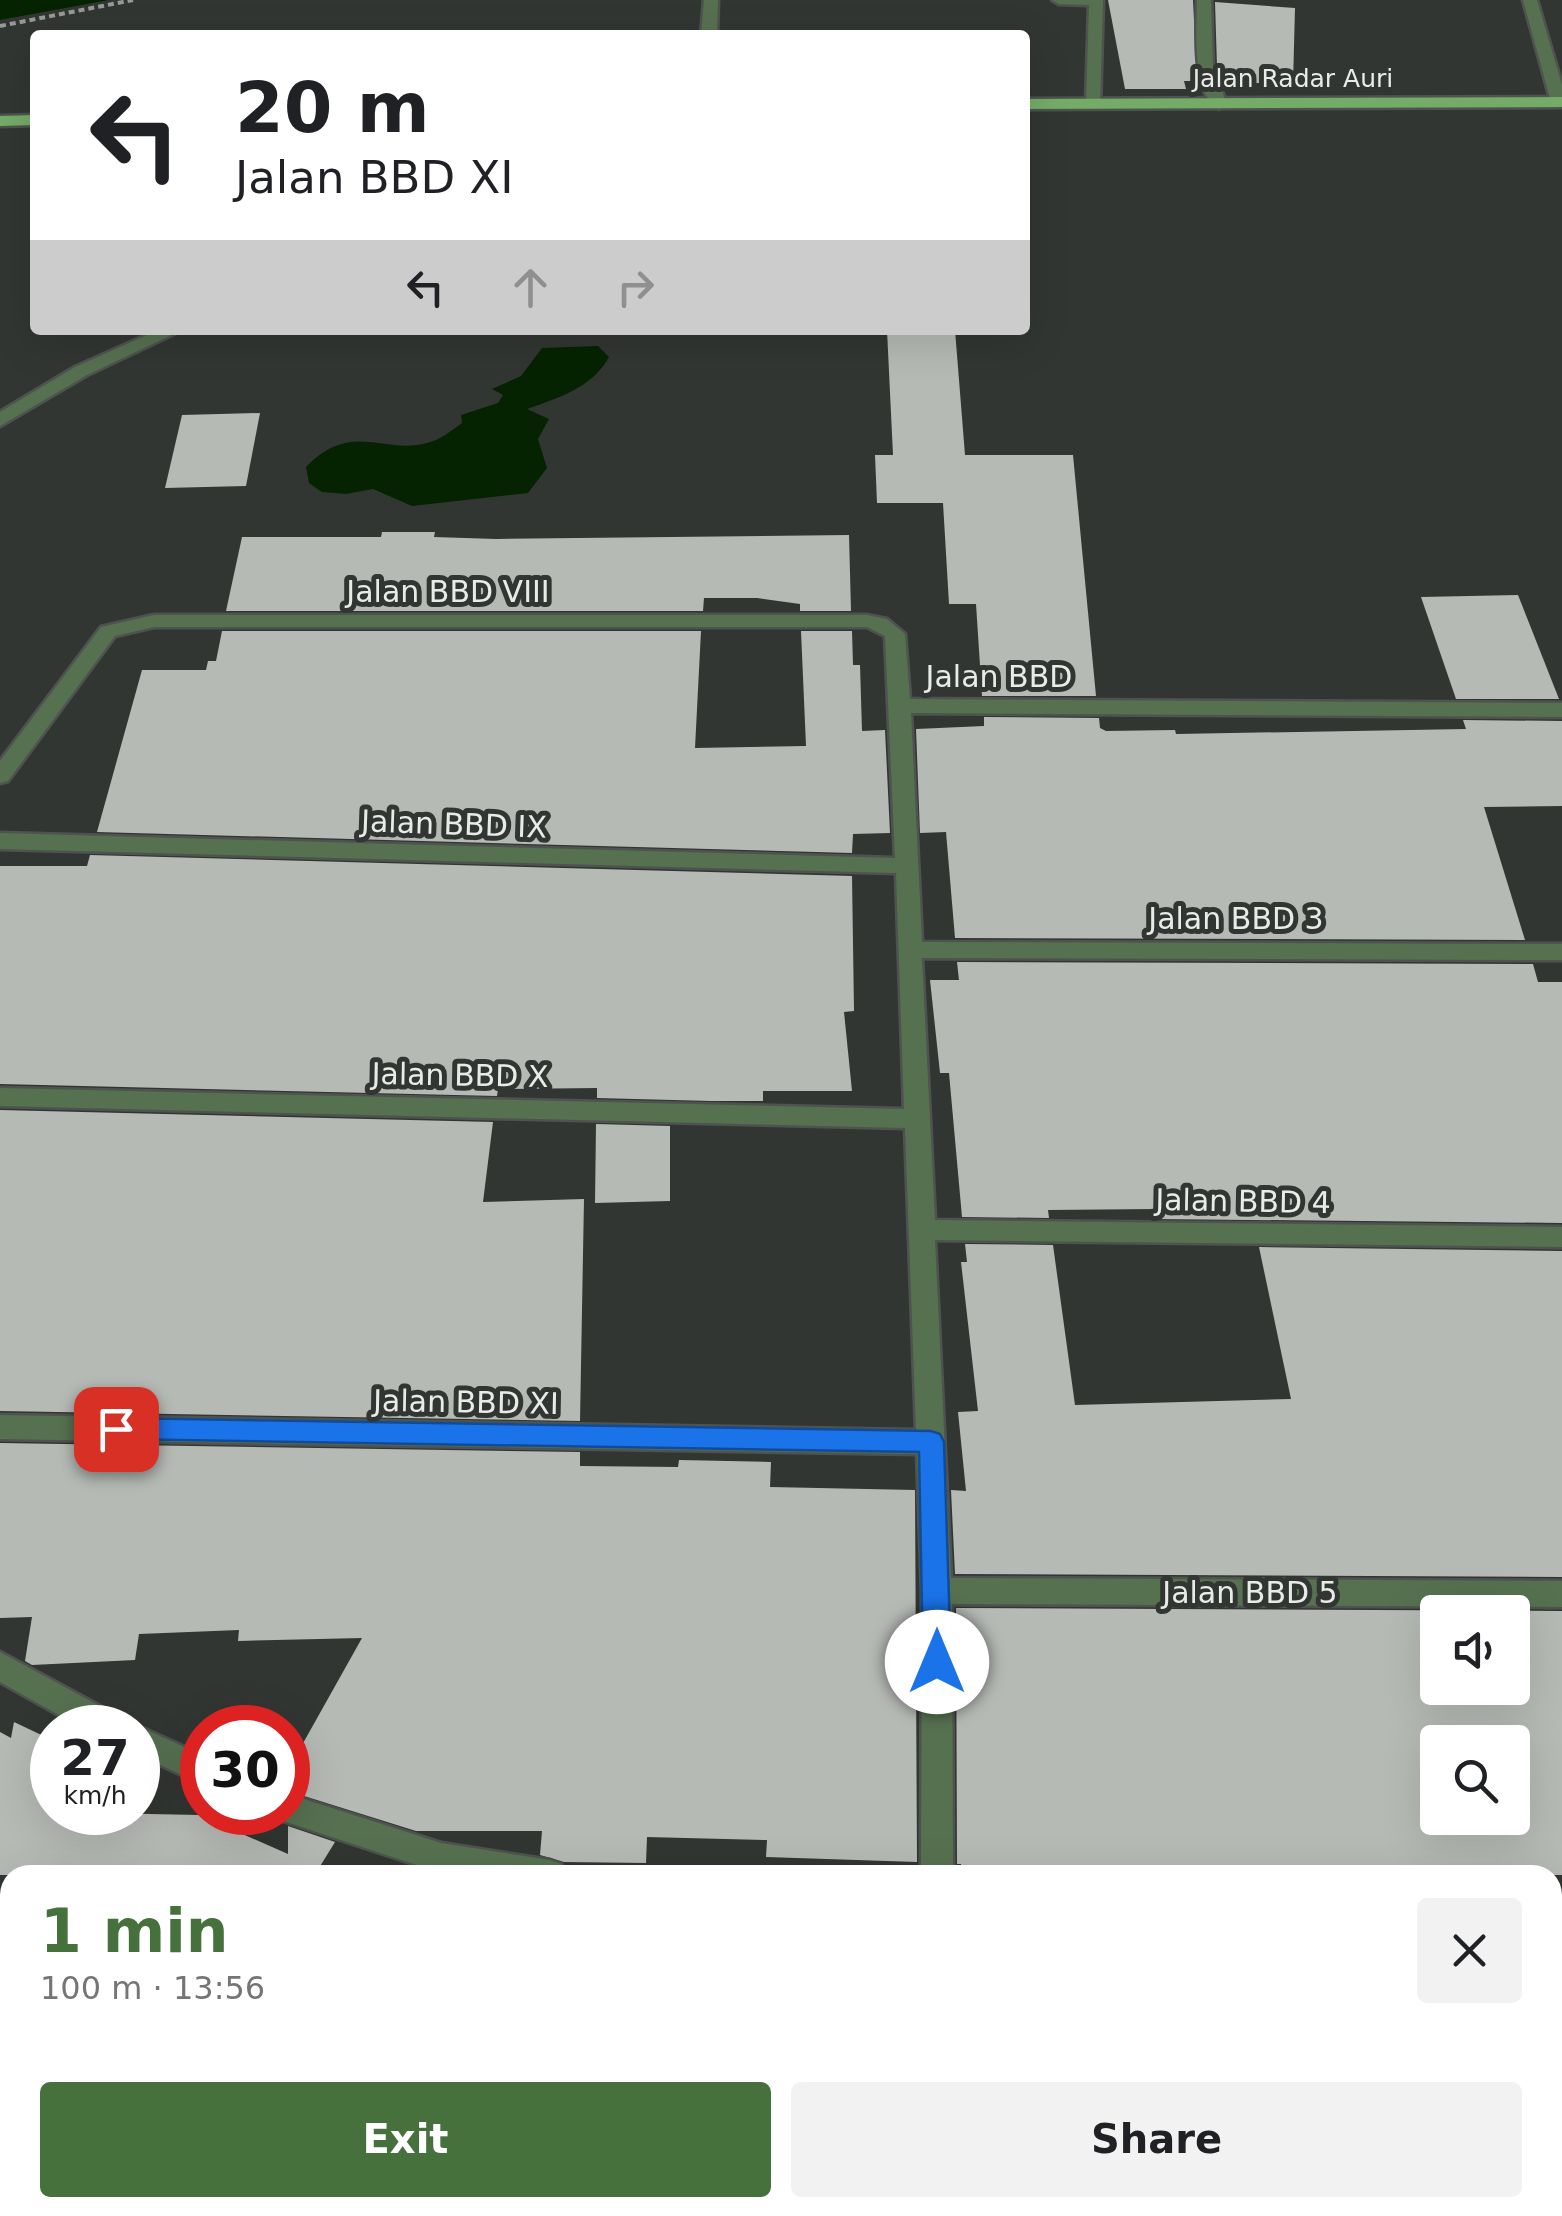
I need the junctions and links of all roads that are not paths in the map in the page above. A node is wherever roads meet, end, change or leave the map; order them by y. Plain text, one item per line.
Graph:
1 (711, 0) edge
2 (1059, 0) edge
3 (1204, 0) edge
4 (1530, 0) edge
5 (1096, 1) edge
6 (709, 30) edge
7 (1560, 102) edge
8 (1030, 104) edge
9 (1094, 104) junction
10 (1219, 104) junction
11 (0, 120) edge
12 (30, 120) edge
13 (162, 335) edge
14 (0, 420) edge
15 (900, 706) junction
16 (1562, 710) edge
17 (0, 776) edge
18 (0, 842) edge
19 (907, 866) junction
20 (911, 950) junction
21 (1562, 952) edge
22 (0, 1096) edge
23 (918, 1119) junction
24 (922, 1230) junction
25 (1562, 1237) edge
26 (0, 1427) edge
27 (931, 1442) junction
28 (937, 1591) junction
29 (1562, 1594) edge
30 (0, 1666) edge
31 (70, 1705) edge
32 (310, 1816) edge
33 (486, 1865) edge
34 (937, 1865) edge

1 - 6 street
2 - 5 street
3 - 10 street
4 - 7 street
5 - 9 street
7 - 10 main road, Jalan Radar Auri
8 - 9 main road, Jalan Radar Auri
9 - 10 main road, Jalan Radar Auri
11 - 12 main road
13 - 14 street
15 - 16 street, Jalan BBD
15 - 17 street, Jalan BBD VIII
15 - 19 street, Jalan BBD
18 - 19 street, Jalan BBD IX
19 - 20 street, Jalan BBD
20 - 21 street, Jalan BBD 3
20 - 23 street, Jalan BBD
22 - 23 street, Jalan BBD X
23 - 24 street, Jalan BBD
24 - 25 street, Jalan BBD 4
24 - 27 street, Jalan BBD
26 - 27 street, Jalan BBD XI
27 - 28 street, Jalan BBD
28 - 29 street, Jalan BBD 5
28 - 34 street, Jalan BBD
30 - 31 street
32 - 33 street

